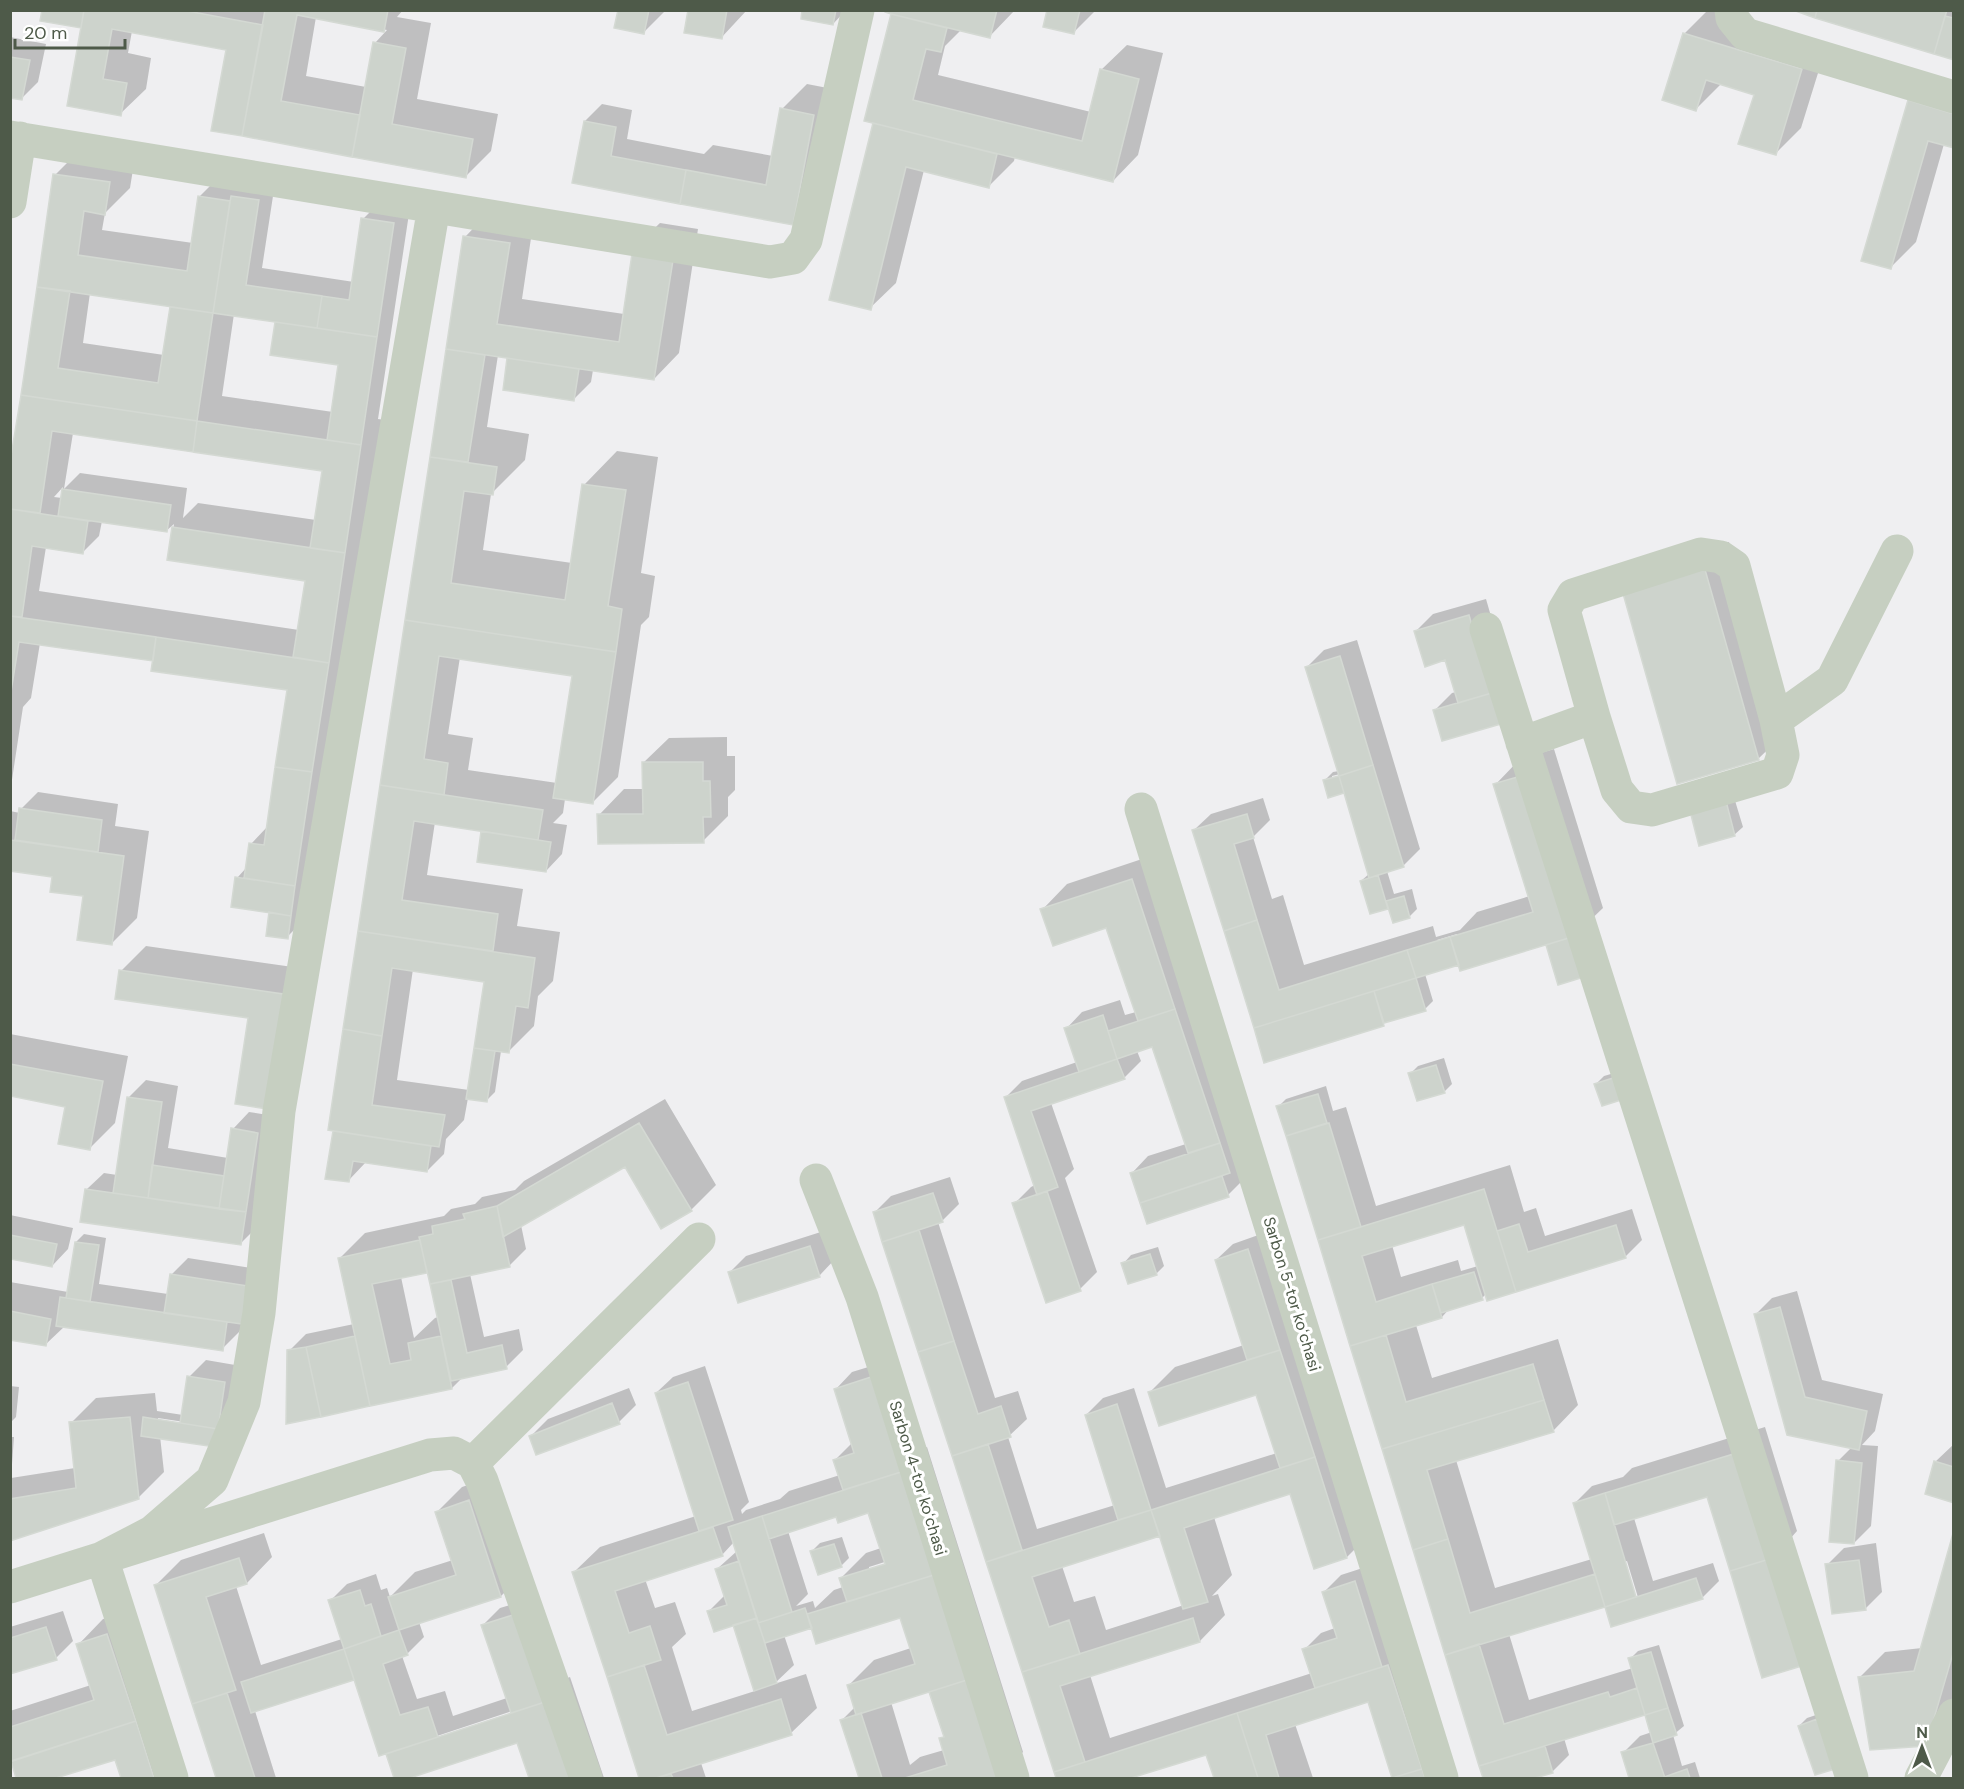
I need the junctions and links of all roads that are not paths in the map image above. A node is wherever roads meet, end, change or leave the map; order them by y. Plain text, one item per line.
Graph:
1 (858, 10) edge
2 (1731, 10) edge
3 (1953, 97) edge
4 (15, 137) edge
5 (10, 202) edge
6 (434, 207) junction
7 (1897, 551) dead end
8 (1486, 629) dead end
9 (1594, 717) junction
10 (1776, 720) junction
11 (1522, 743) junction
12 (1141, 809) dead end
13 (816, 1180) dead end
14 (699, 1239) dead end
15 (473, 1463) junction
16 (102, 1558) junction
17 (10, 1587) edge
18 (1953, 1714) edge
19 (172, 1779) edge
20 (586, 1779) edge
21 (1013, 1779) edge
22 (1442, 1779) edge
23 (1852, 1779) edge
24 (1921, 1779) edge

1 - 6 street
2 - 3 street
4 - 5 street
4 - 6 street
6 - 16 street
7 - 10 street
8 - 11 street
9 - 10 street
9 - 10 street
9 - 11 street
11 - 23 street
12 - 22 street, Sarbon 5-tor koʻchasi
13 - 21 street, Sarbon 4-tor koʻchasi
14 - 15 street
15 - 16 street
15 - 20 street
16 - 17 street
16 - 19 street
18 - 24 street

